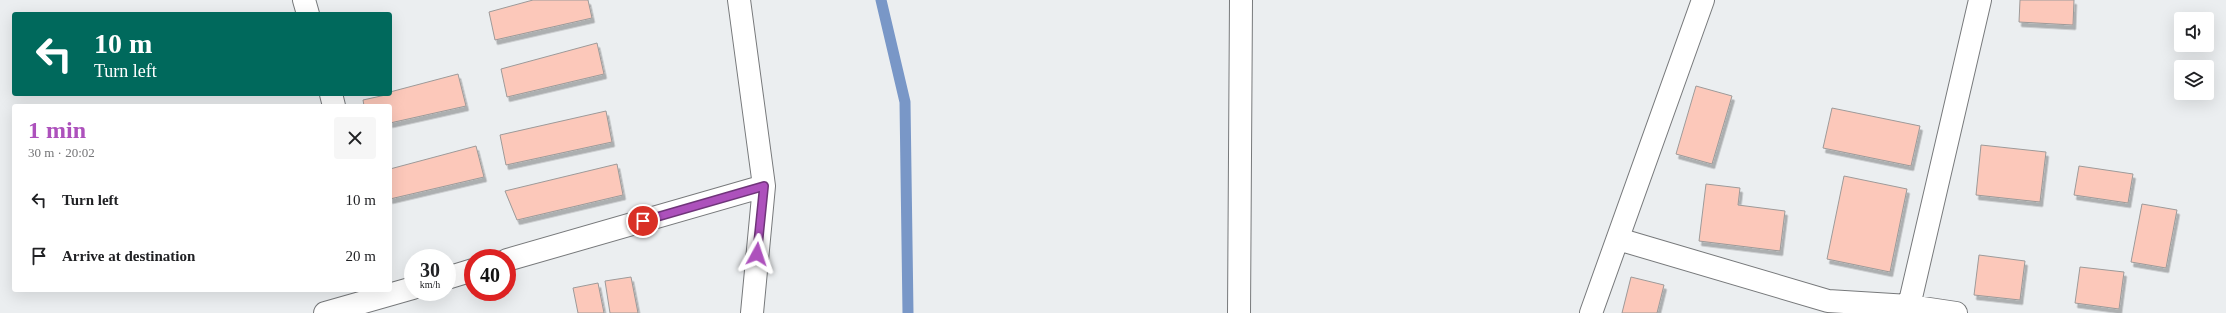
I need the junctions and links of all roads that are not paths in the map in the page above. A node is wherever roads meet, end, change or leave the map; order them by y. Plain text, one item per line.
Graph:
1 (304, 0) edge
2 (739, 0) edge
3 (1241, 0) edge
4 (1703, 0) edge
5 (1980, 0) edge
6 (307, 12) edge
7 (764, 186) junction
8 (1618, 239) junction
9 (516, 257) edge
10 (404, 292) edge
11 (390, 299) edge
12 (1909, 306) junction
13 (325, 313) edge
14 (752, 313) edge
15 (1239, 313) edge
16 (1591, 313) edge
17 (1956, 313) edge

1 - 6 street
2 - 7 street
3 - 15 street
4 - 8 street
5 - 12 street
7 - 9 street
7 - 14 street
8 - 12 street
8 - 16 street
10 - 11 street
11 - 13 street
12 - 17 street

